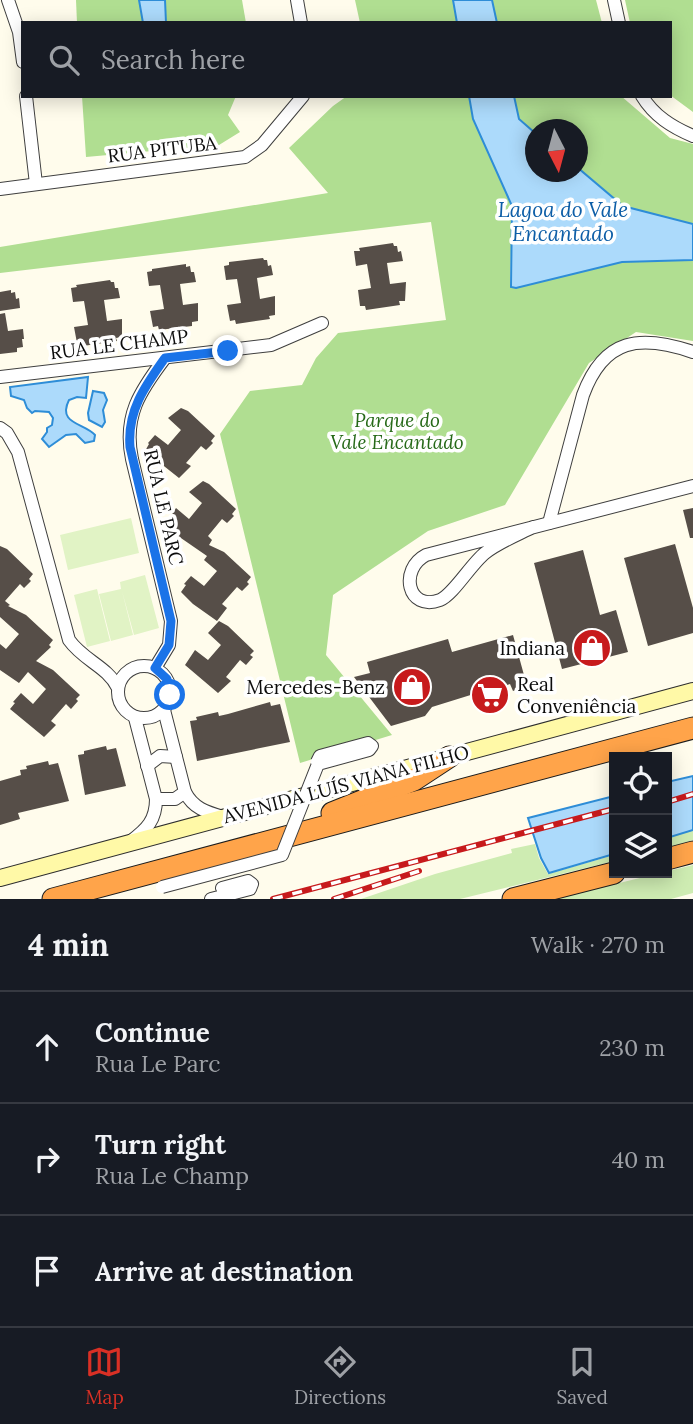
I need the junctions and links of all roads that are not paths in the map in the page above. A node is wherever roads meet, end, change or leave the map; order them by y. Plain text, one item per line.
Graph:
1 (8, 0) edge
2 (297, 0) edge
3 (614, 0) edge
4 (301, 21) edge
5 (619, 21) edge
6 (21, 47) edge
7 (26, 98) edge
8 (302, 98) edge
9 (643, 98) edge
10 (693, 136) edge
11 (36, 184) junction
12 (0, 189) edge
13 (322, 323) dead end
14 (693, 352) edge
15 (165, 358) junction
16 (0, 377) edge
17 (0, 428) edge
18 (693, 485) edge
19 (549, 523) junction
20 (533, 527) junction
21 (155, 668) junction
22 (118, 688) junction
23 (693, 691) edge
24 (164, 710) junction
25 (135, 718) junction
26 (693, 728) edge
27 (176, 757) junction
28 (449, 757) junction
29 (317, 762) dead end
30 (147, 766) junction
31 (185, 792) junction
32 (156, 799) junction
33 (223, 817) junction
34 (131, 841) junction
35 (236, 850) junction
36 (693, 852) edge
37 (672, 858) edge
38 (609, 874) edge
39 (0, 878) edge
40 (222, 888) dead end
41 (164, 893) edge
42 (53, 899) edge
43 (211, 899) edge
44 (513, 899) edge

1 - 6 street
2 - 4 street
3 - 5 street
7 - 11 street
8 - 11 street, RUA PITUBA
9 - 10 street
11 - 12 street, RUA PITUBA
13 - 15 street, RUA LE CHAMP
14 - 19 street
15 - 16 street, RUA LE CHAMP
15 - 21 street, RUA LE PARC
17 - 22 street
18 - 19 street
19 - 20 street
20 - 20 street
21 - 22 street
21 - 24 street
22 - 25 street
23 - 28 main road, AVENIDA LUÍS VIANA FILHO
24 - 25 street
24 - 27 street
25 - 30 street
26 - 35 highway, AVENIDA LUÍS VIANA FILHO
27 - 30 street
27 - 31 street
28 - 33 main road, AVENIDA LUÍS VIANA FILHO
28 - 35 highway
29 - 41 street, bridge
30 - 32 street
31 - 32 street
31 - 33 street
32 - 34 street
33 - 34 main road, AVENIDA LUÍS VIANA FILHO
34 - 39 main road, AVENIDA LUÍS VIANA FILHO
35 - 42 highway, AVENIDA LUÍS VIANA FILHO
36 - 37 highway
38 - 44 highway
40 - 43 street

